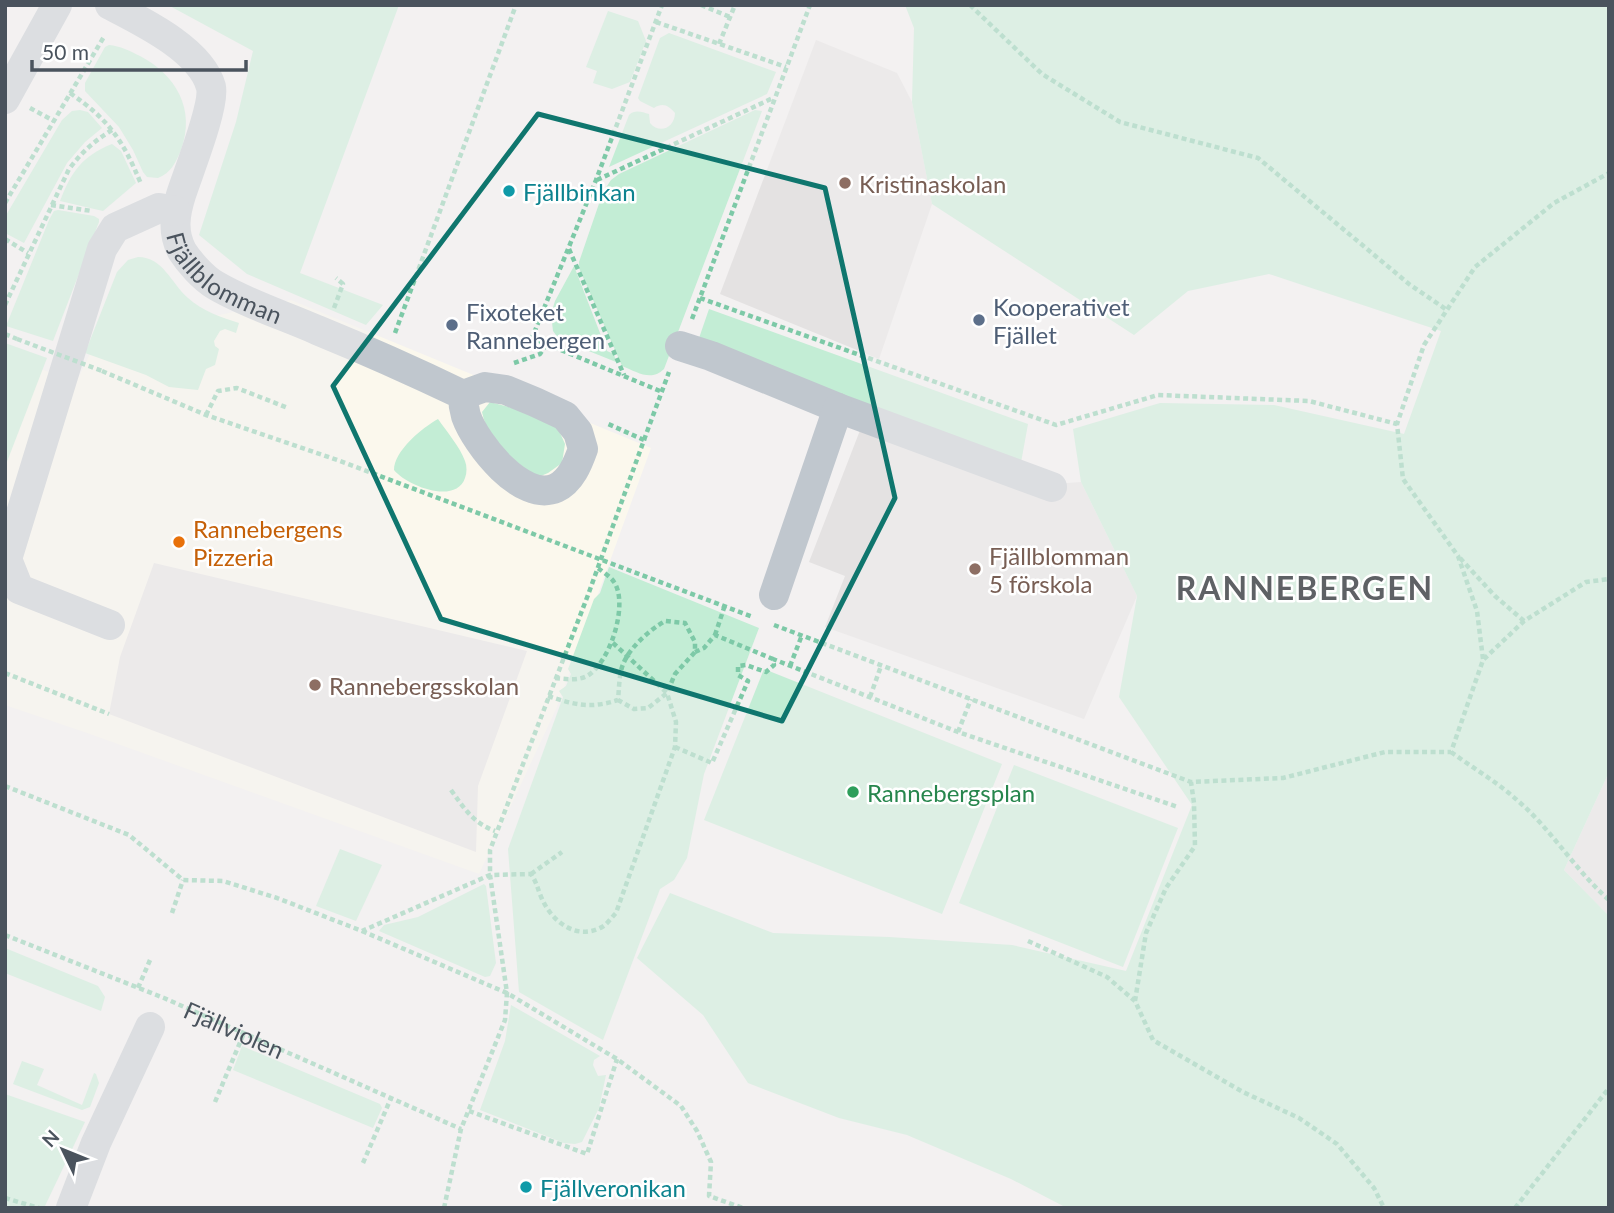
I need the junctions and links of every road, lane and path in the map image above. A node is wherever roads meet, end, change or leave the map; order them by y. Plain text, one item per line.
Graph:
1 (57, 5) edge
2 (516, 5) edge
3 (662, 5) edge
4 (701, 5) edge
5 (735, 5) edge
6 (810, 5) edge
7 (970, 5) edge
8 (115, 8) edge
9 (730, 17) junction
10 (656, 22) junction
11 (719, 44) junction
12 (786, 67) junction
13 (70, 93) junction
14 (774, 97) junction
15 (5, 99) edge
16 (112, 131) junction
17 (1609, 173) edge
18 (596, 180) junction
19 (5, 203) edge
20 (51, 205) junction
21 (164, 211) junction
22 (120, 226) junction
23 (5, 239) edge
24 (569, 248) junction
25 (28, 253) junction
26 (700, 298) junction
27 (5, 305) edge
28 (1447, 310) junction
29 (5, 334) edge
30 (680, 346) junction
31 (389, 360) junction
32 (625, 377) junction
33 (660, 391) junction
34 (463, 395) junction
35 (288, 408) dead end
36 (838, 408) junction
37 (206, 415) junction
38 (1397, 425) junction
39 (578, 432) junction
40 (644, 440) junction
41 (1052, 487) dead end
42 (1458, 556) junction
43 (601, 559) junction
44 (598, 568) junction
45 (1609, 579) edge
46 (725, 606) junction
47 (767, 607) joint
48 (1524, 621) junction
49 (770, 624) dead end
50 (110, 625) dead end
51 (715, 635) junction
52 (802, 635) junction
53 (612, 642) junction
54 (695, 652) junction
55 (628, 655) junction
56 (773, 659) junction
57 (1483, 660) junction
58 (790, 666) junction
59 (881, 666) junction
60 (5, 673) edge
61 (555, 678) junction
62 (667, 693) junction
63 (548, 696) junction
64 (870, 697) junction
65 (971, 699) junction
66 (618, 700) junction
67 (109, 714) dead end
68 (958, 732) junction
69 (675, 747) junction
70 (1451, 752) junction
71 (1191, 782) junction
72 (5, 786) edge
73 (452, 790) dead end
74 (1178, 807) dead end
75 (495, 831) junction
76 (562, 852) dead end
77 (531, 874) junction
78 (490, 875) junction
79 (183, 880) junction
80 (1609, 900) edge
81 (172, 913) dead end
82 (362, 930) junction
83 (5, 935) edge
84 (1028, 941) dead end
85 (150, 960) dead end
86 (138, 988) junction
87 (507, 993) junction
88 (1135, 1001) junction
89 (150, 1027) dead end
90 (244, 1033) junction
91 (617, 1059) junction
92 (1609, 1088) edge
93 (391, 1098) junction
94 (215, 1102) dead end
95 (469, 1111) junction
96 (461, 1129) junction
97 (363, 1163) dead end
98 (5, 1198) edge
99 (1515, 1207) edge
100 (39, 1208) edge
101 (71, 1208) edge
102 (444, 1208) edge
103 (743, 1208) edge
104 (1384, 1208) edge

1 - 15 street
2 - 31 path
3 - 10 path
4 - 9 path
5 - 9 path
6 - 12 path
7 - 28 path
8 - 13 path
8 - 21 street, Fjällblomman
9 - 11 path
10 - 11 path
10 - 18 path
11 - 12 path
12 - 14 path
13 - 16 path
13 - 19 path
14 - 18 path
14 - 26 path
16 - 20 path
16 - 21 path
17 - 28 path
18 - 24 path
20 - 22 path
20 - 25 path
21 - 22 street
21 - 31 street, Fjällblomman
22 - 50 street
23 - 25 path
24 - 32 path
24 - 32 path
25 - 27 path
26 - 30 path
26 - 38 path
28 - 38 path
29 - 37 path, bridge
30 - 33 path
30 - 36 street
31 - 34 street, Fjällblomman
32 - 33 path
33 - 40 path
34 - 39 street
34 - 39 street
35 - 37 path
36 - 41 street
36 - 47 street
37 - 43 path
38 - 42 path
39 - 40 path
40 - 43 path
42 - 48 path
42 - 57 path
43 - 44 path
43 - 46 path
44 - 53 path
44 - 61 path
45 - 48 path
46 - 47 path
46 - 51 path
48 - 57 path
49 - 52 path
51 - 54 path
51 - 56 path
52 - 58 path
52 - 59 path
53 - 55 path
53 - 61 path
54 - 55 path
54 - 62 path
55 - 62 path
55 - 66 path
56 - 58 path
56 - 69 path
57 - 70 path
58 - 64 path
59 - 64 path
59 - 65 path
60 - 67 path
61 - 63 path
62 - 66 path
62 - 69 path
63 - 66 path
63 - 75 path
64 - 68 path
65 - 68 path
65 - 71 path
68 - 74 path
69 - 77 path
70 - 71 path
70 - 80 path
71 - 88 path
72 - 79 path
73 - 75 path
75 - 78 path
76 - 77 path
77 - 78 path
78 - 82 path
78 - 87 path
79 - 81 path
79 - 82 path
82 - 87 path
83 - 86 path, Fjällviolen
84 - 88 path
85 - 86 path
86 - 90 path, Fjällviolen
87 - 91 path
87 - 95 path
88 - 104 path
89 - 101 street, Fjällviolen
90 - 93 path, Fjällviolen
90 - 94 path
91 - 95 path
91 - 103 path
92 - 99 path
93 - 96 path, Fjällviolen
93 - 97 path
95 - 96 path
96 - 102 path
98 - 100 path

